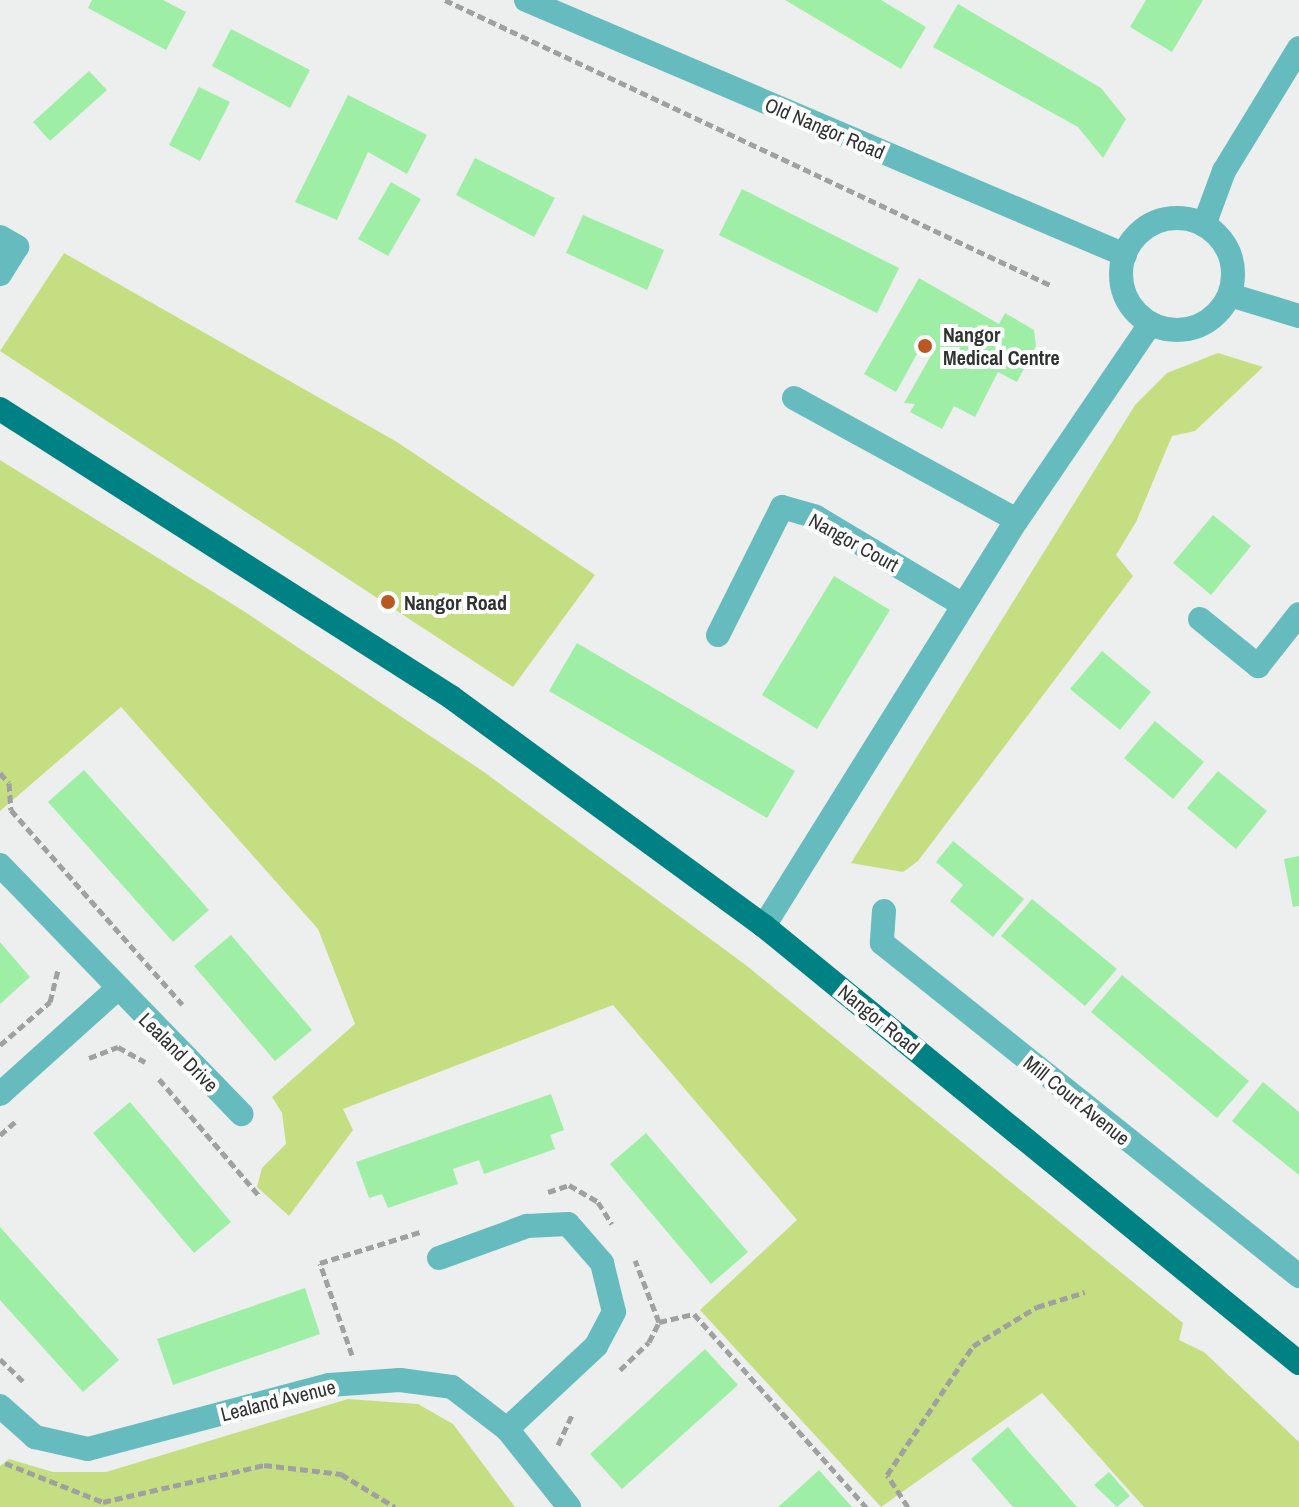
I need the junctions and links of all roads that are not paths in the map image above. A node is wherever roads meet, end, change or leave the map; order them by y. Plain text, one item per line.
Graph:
1 (526, 0) edge
2 (1299, 48) edge
3 (1204, 225) junction
4 (0, 237) edge
5 (1125, 255) junction
6 (0, 274) edge
7 (1230, 295) junction
8 (1299, 316) edge
9 (1150, 324) junction
10 (794, 398) dead end
11 (0, 409) edge
12 (1017, 520) junction
13 (963, 605) junction
14 (1299, 614) edge
15 (1200, 619) dead end
16 (718, 635) dead end
17 (0, 865) edge
18 (884, 911) dead end
19 (764, 926) junction
20 (116, 990) junction
21 (0, 1094) edge
22 (241, 1114) dead end
23 (439, 1258) dead end
24 (1299, 1276) edge
25 (1299, 1363) edge
26 (0, 1406) edge
27 (507, 1429) junction
28 (569, 1507) edge

1 - 5 street, Old Nangor Road
2 - 3 street
3 - 5 street
3 - 7 street
4 - 6 street
5 - 9 street
7 - 8 street
7 - 9 street
9 - 12 street
10 - 12 street
11 - 19 main road, Nangor Road
12 - 13 street
13 - 16 street, Nangor Court
13 - 19 street
14 - 15 street
17 - 20 street, Lealand Drive
18 - 24 street, Mill Court Avenue
19 - 25 main road, Nangor Road
20 - 21 street
20 - 22 street, Lealand Drive
23 - 27 street
26 - 27 street, Lealand Avenue
27 - 28 street, Lealand Avenue

